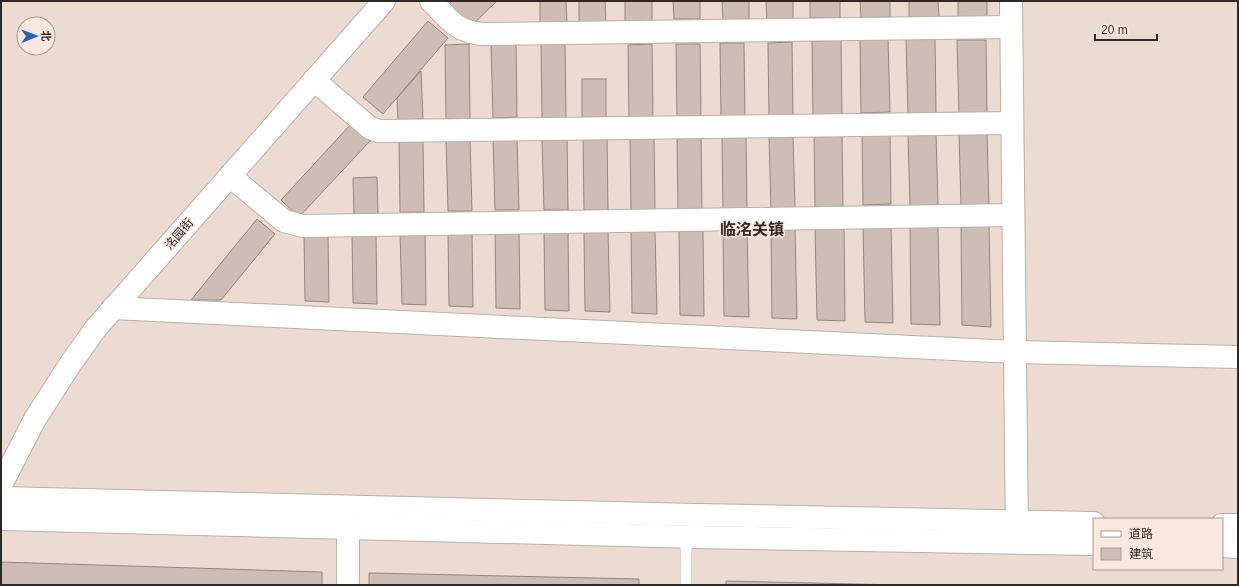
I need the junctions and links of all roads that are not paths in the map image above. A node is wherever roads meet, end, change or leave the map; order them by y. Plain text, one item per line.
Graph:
1 (384, 1) edge
2 (431, 1) edge
3 (1010, 1) edge
4 (1011, 27) junction
5 (314, 80) junction
6 (1012, 123) junction
7 (230, 176) junction
8 (1013, 215) junction
9 (113, 308) junction
10 (1015, 352) junction
11 (1238, 357) edge
12 (1, 486) edge
13 (1, 498) edge
14 (1, 519) edge
15 (1017, 521) junction
16 (1093, 522) edge
17 (1223, 525) edge
18 (1238, 525) edge
19 (348, 528) junction
20 (686, 536) junction
21 (1017, 543) junction
22 (1093, 544) edge
23 (1223, 546) edge
24 (1238, 547) edge
25 (348, 585) edge
26 (686, 585) edge

1 - 5 street, 洺园街
2 - 4 street
3 - 4 street
4 - 6 street
5 - 6 street
5 - 7 street, 洺园街
6 - 8 street
7 - 8 street
7 - 9 street, 洺园街
8 - 10 street
9 - 10 street
9 - 12 street, 洺园街
10 - 11 street
10 - 15 street
13 - 15 street
14 - 19 street
15 - 16 street
15 - 21 street
17 - 18 street
19 - 20 street
19 - 25 street
20 - 21 street
20 - 26 lane
21 - 22 street
23 - 24 street

